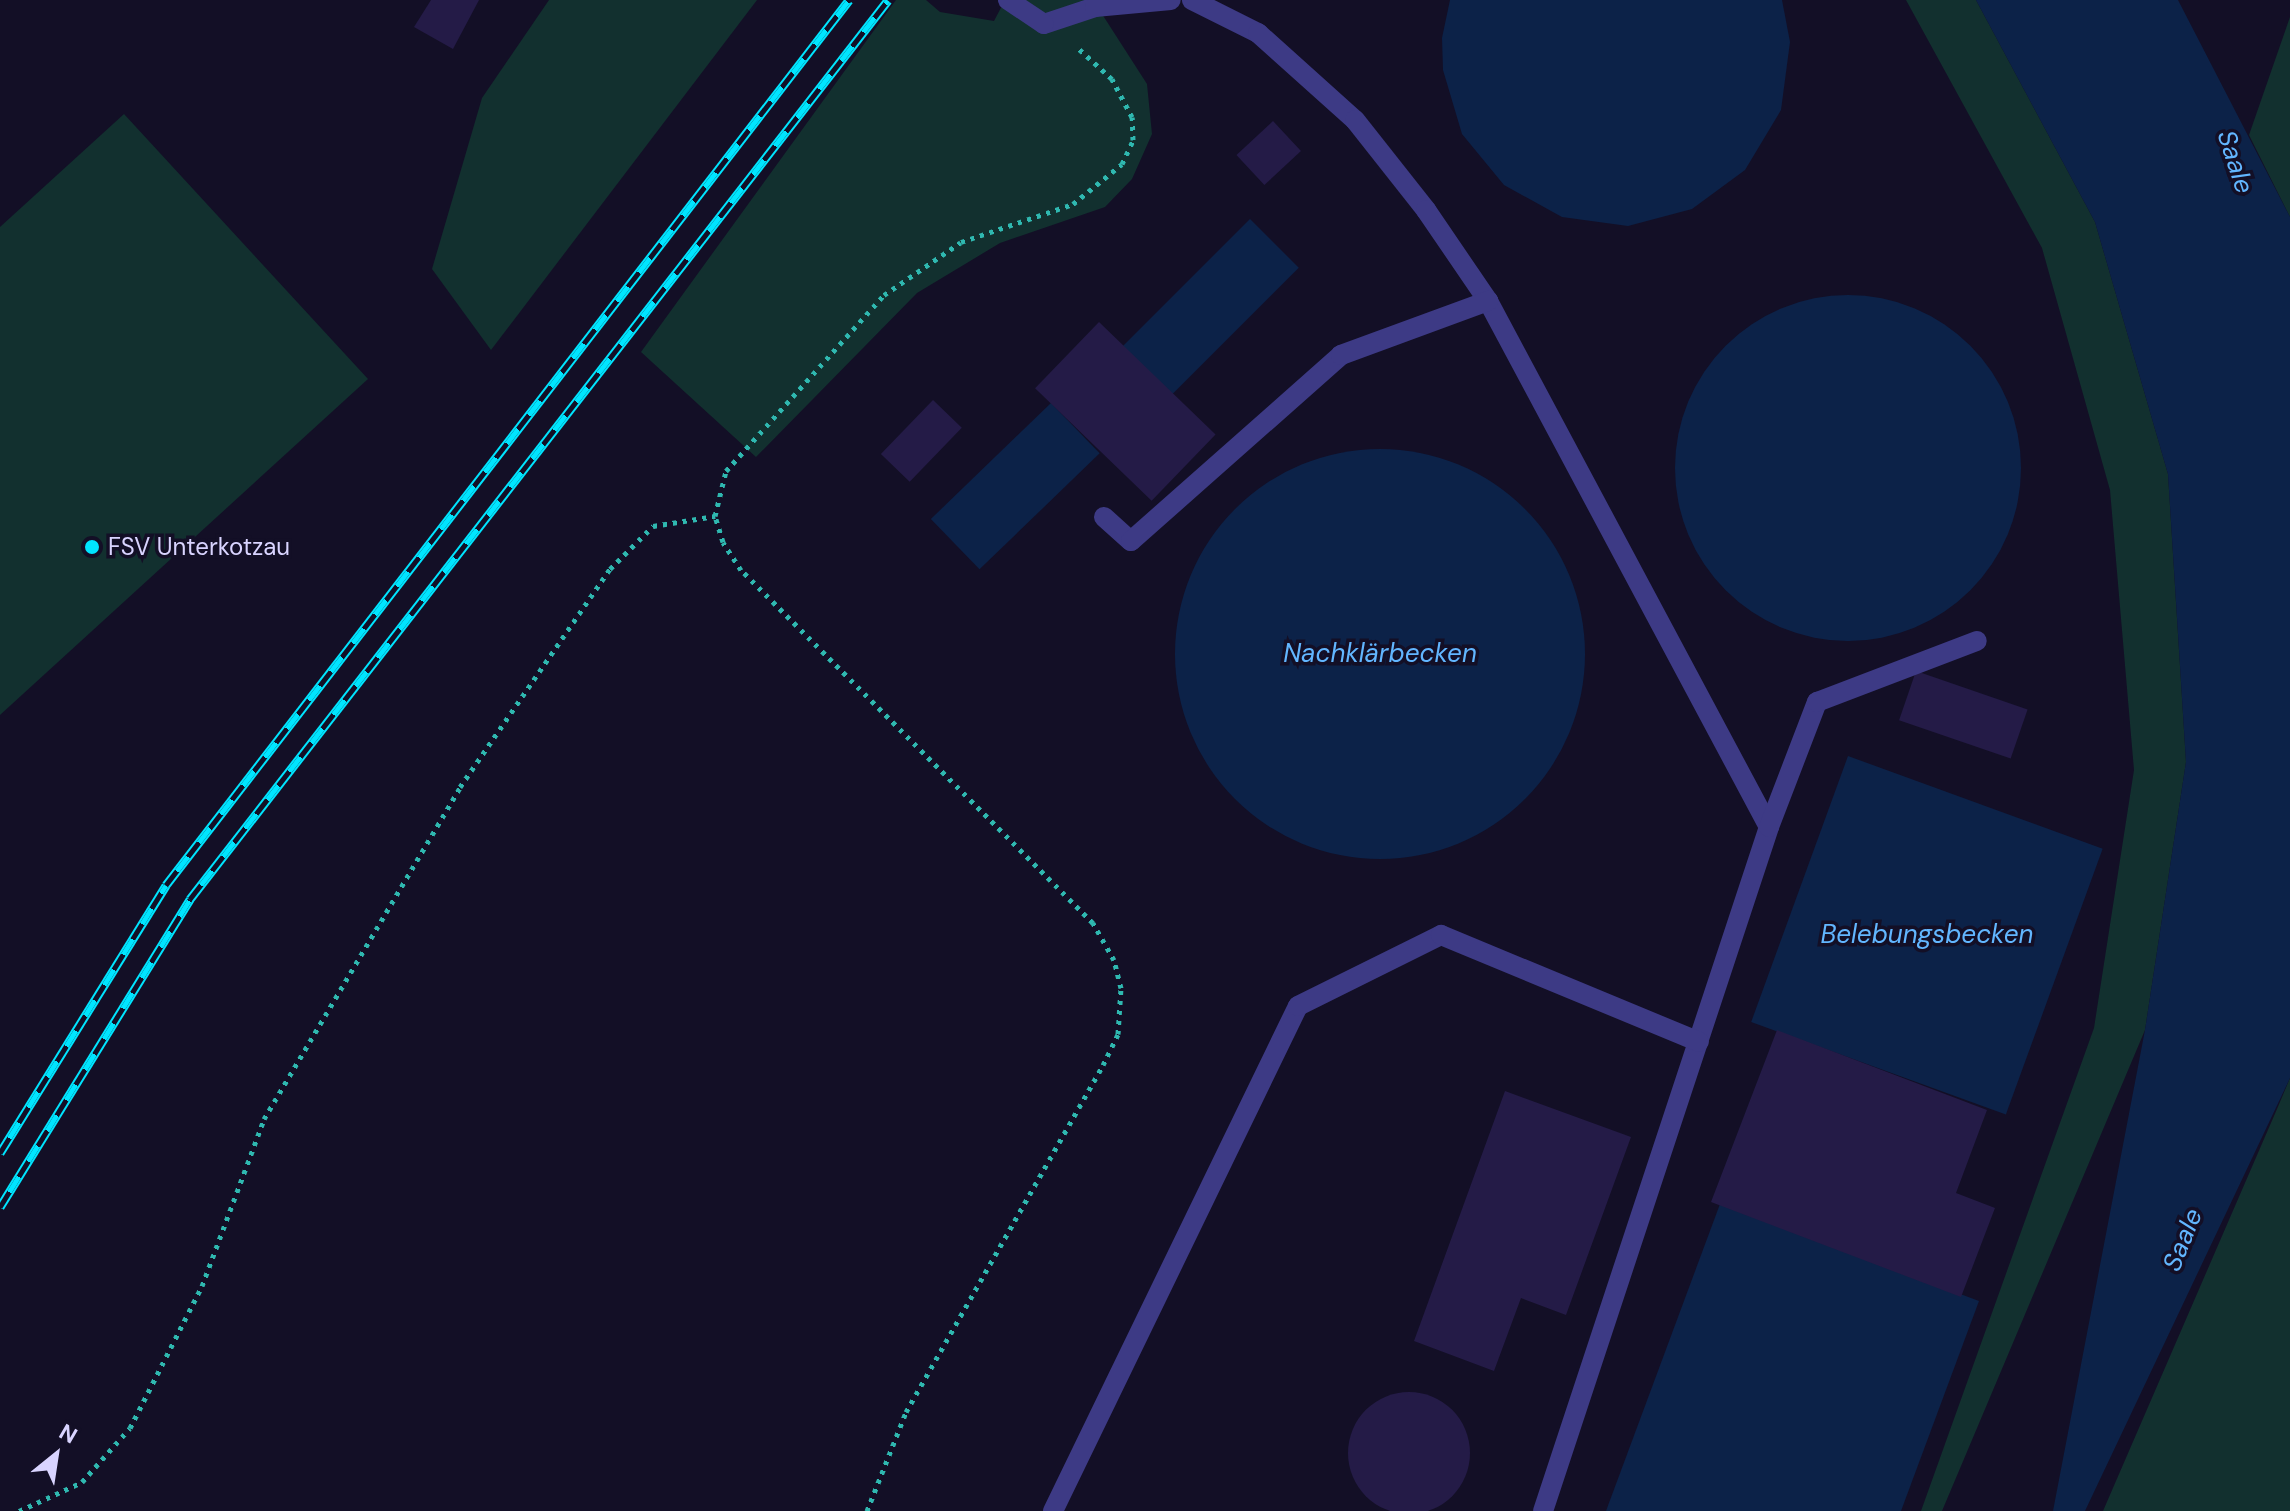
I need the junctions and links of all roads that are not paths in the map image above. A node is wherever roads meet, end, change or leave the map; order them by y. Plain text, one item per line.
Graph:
1 (1008, 0) edge
2 (1171, 0) edge
3 (1192, 0) edge
4 (1488, 301) junction
5 (1104, 517) dead end
6 (1977, 641) dead end
7 (1769, 827) junction
8 (1699, 1042) junction
9 (1053, 1511) edge
10 (1543, 1511) edge

1 - 2 street
3 - 4 street
4 - 5 street
4 - 7 street
6 - 7 street
7 - 8 street
8 - 9 street
8 - 10 street

